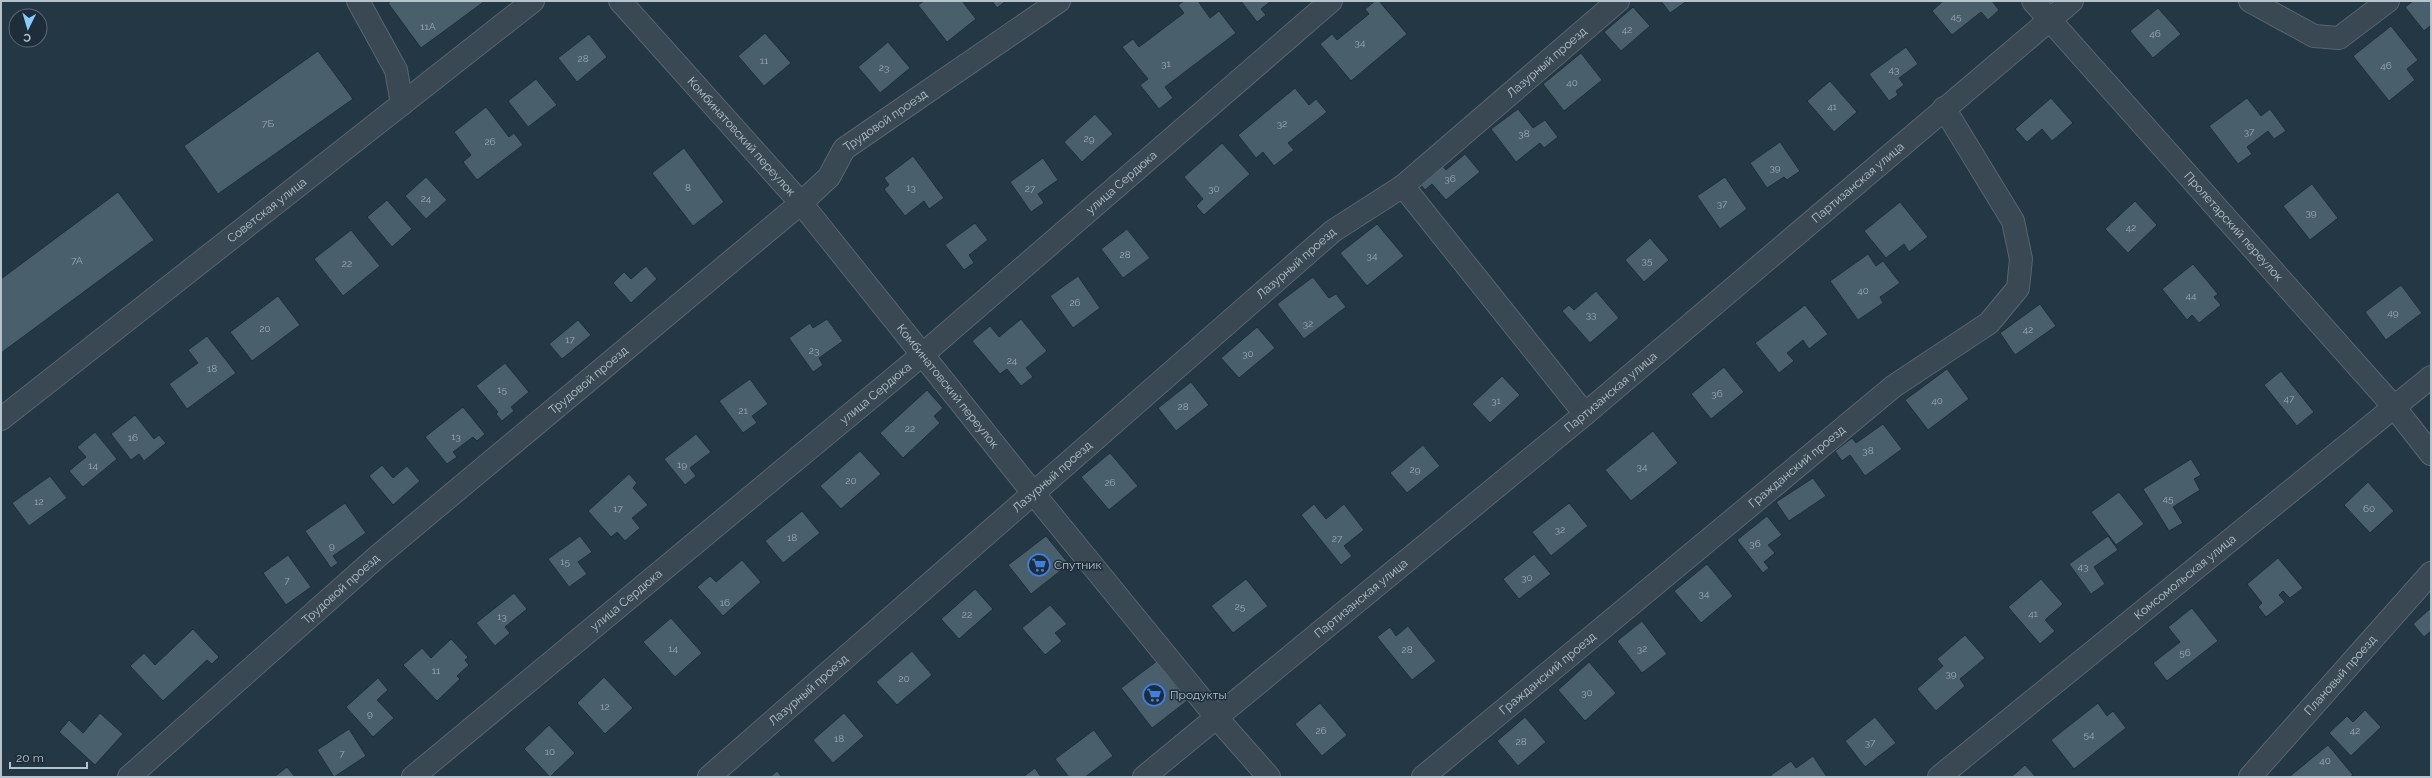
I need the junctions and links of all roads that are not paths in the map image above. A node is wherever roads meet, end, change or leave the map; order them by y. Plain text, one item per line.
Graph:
1 (358, 1) edge
2 (533, 1) edge
3 (620, 1) edge
4 (1059, 1) edge
5 (1331, 1) edge
6 (1618, 1) edge
7 (2034, 1) edge
8 (2072, 1) edge
9 (2250, 1) edge
10 (2388, 1) edge
11 (2049, 19) junction
12 (402, 104) junction
13 (1944, 108) junction
14 (1403, 186) junction
15 (801, 203) junction
16 (922, 355) junction
17 (2431, 377) edge
18 (2395, 408) junction
19 (1585, 414) junction
20 (1, 418) edge
21 (2431, 454) edge
22 (1034, 494) junction
23 (2431, 572) edge
24 (1217, 718) junction
25 (129, 777) edge
26 (413, 777) edge
27 (710, 777) edge
28 (1144, 777) edge
29 (1269, 777) edge
30 (1423, 777) edge
31 (1939, 777) edge
32 (2250, 777) edge

1 - 12 street
2 - 12 street, Советская улица
3 - 15 street, Комбинатовский переулок
4 - 15 street, Трудовой проезд
5 - 16 street, улица Сердюка
6 - 14 street, Лазурный проезд
7 - 11 street, Пролетарский переулок
8 - 11 street, Партизанская улица
9 - 10 street
11 - 13 street, Партизанская улица
11 - 18 street, Пролетарский переулок
12 - 20 street, Советская улица
13 - 19 street, Партизанская улица
13 - 30 street, Гражданский проезд
14 - 19 street
14 - 22 street, Лазурный проезд
15 - 16 street, Комбинатовский переулок
15 - 25 street, Трудовой проезд
16 - 22 street, Комбинатовский переулок
16 - 26 street, улица Сердюка
17 - 18 street, Комсомольская улица
18 - 21 street, Пролетарский переулок
18 - 31 street, Комсомольская улица
19 - 24 street, Партизанская улица
22 - 24 street, Комбинатовский переулок
22 - 27 street, Лазурный проезд
23 - 32 street, Плановый проезд
24 - 28 street, Партизанская улица
24 - 29 street, Комбинатовский переулок

